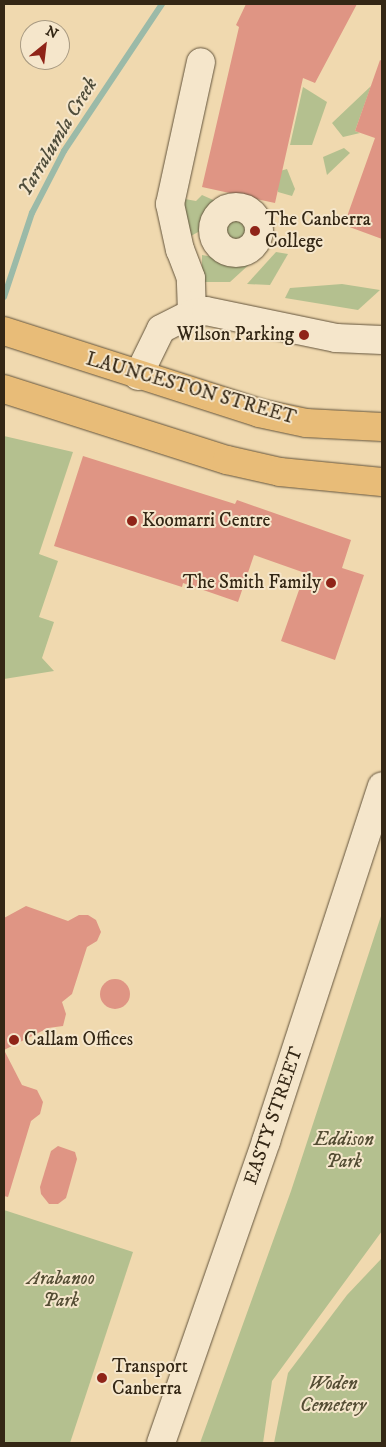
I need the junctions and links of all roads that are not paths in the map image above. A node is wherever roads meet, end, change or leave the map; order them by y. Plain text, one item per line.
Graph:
1 (201, 62) dead end
2 (215, 239) dead end
3 (180, 250) junction
4 (192, 313) junction
5 (15, 335) edge
6 (382, 340) edge
7 (138, 376) junction
8 (9, 391) edge
9 (382, 427) edge
10 (382, 482) edge
11 (382, 787) edge
12 (161, 1443) edge

1 - 3 street
2 - 3 street
3 - 4 street
4 - 6 street
4 - 7 street
5 - 7 main road, LAUNCESTON STREET
7 - 9 main road, LAUNCESTON STREET
8 - 10 main road
11 - 12 street, EASTY STREET

